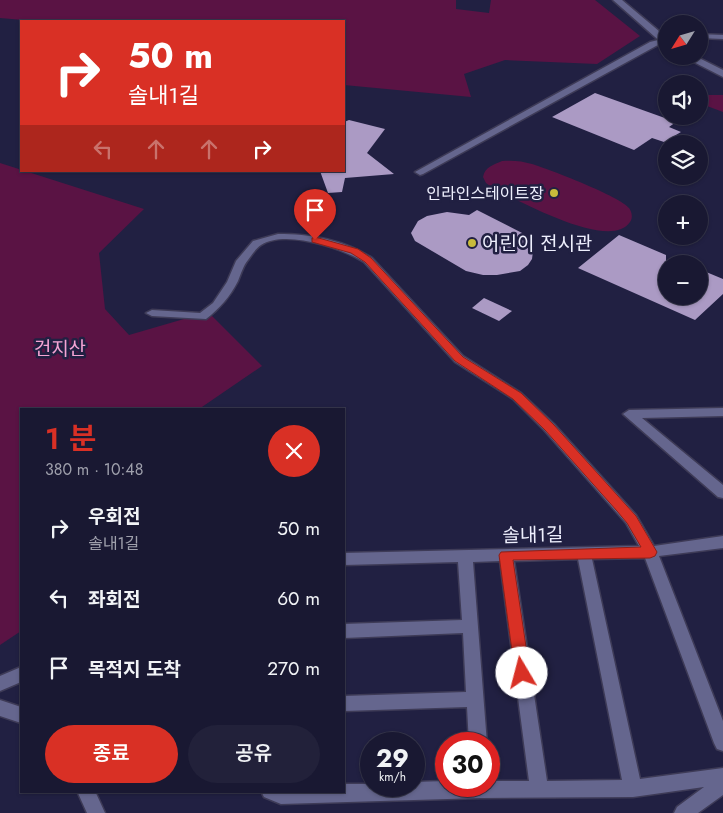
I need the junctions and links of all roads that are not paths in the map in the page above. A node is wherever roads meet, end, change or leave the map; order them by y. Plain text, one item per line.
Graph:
1 (617, 0) edge
2 (626, 0) edge
3 (658, 30) edge
4 (658, 32) edge
5 (723, 37) edge
6 (708, 38) edge
7 (658, 42) edge
8 (708, 58) edge
9 (706, 65) edge
10 (723, 68) edge
11 (723, 74) edge
12 (420, 172) dead end
13 (152, 313) dead end
14 (723, 412) edge
15 (723, 493) edge
16 (723, 542) edge
17 (650, 552) junction
18 (584, 554) junction
19 (506, 555) junction
20 (465, 556) junction
21 (345, 558) edge
22 (470, 626) junction
23 (345, 631) edge
24 (20, 674) edge
25 (0, 684) edge
26 (474, 699) junction
27 (345, 704) edge
28 (0, 708) edge
29 (20, 715) edge
30 (477, 732) edge
31 (723, 743) edge
32 (723, 776) edge
33 (723, 784) edge
34 (633, 788) junction
35 (435, 789) edge
36 (500, 789) edge
37 (539, 790) junction
38 (345, 791) edge
39 (87, 793) edge
40 (96, 813) edge
41 (683, 813) edge

1 - 4 street
2 - 3 street
5 - 6 street
7 - 12 street
8 - 10 street
9 - 11 street
13 - 17 street
14 - 15 street
16 - 17 street, 솔내1길
17 - 18 street, 솔내1길
17 - 31 street
18 - 19 street, 솔내1길
18 - 34 street
19 - 20 street, 솔내1길
19 - 37 street
20 - 21 street, 솔내1길
20 - 22 street
22 - 23 street
22 - 26 street
24 - 25 street
26 - 27 street
26 - 30 street
28 - 29 street
32 - 34 street
33 - 41 street
34 - 37 street
35 - 38 street
36 - 37 street
39 - 40 street

